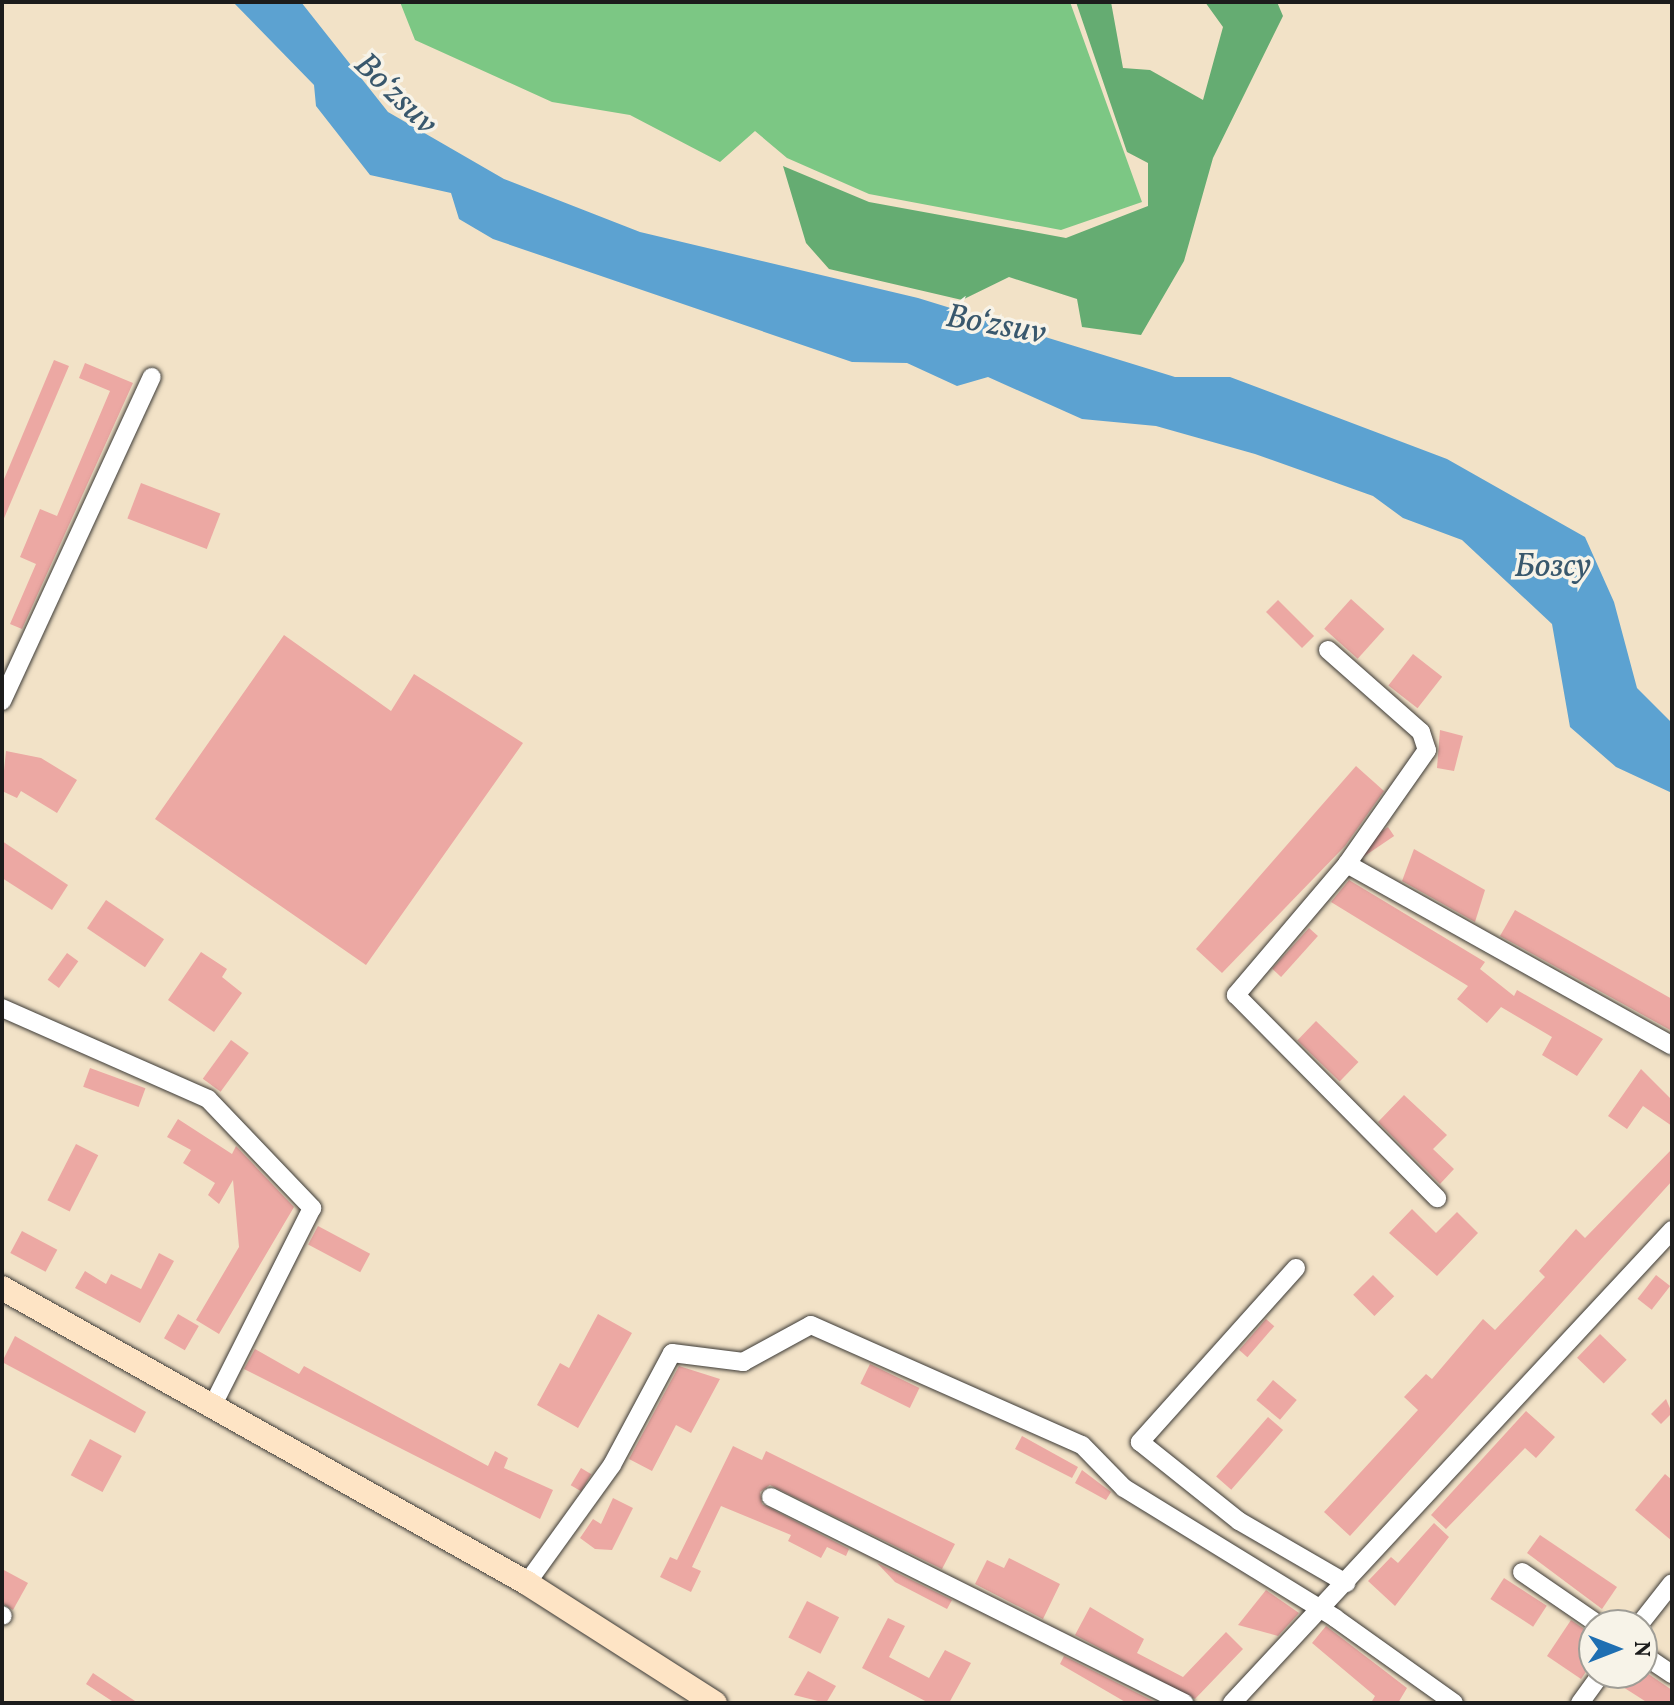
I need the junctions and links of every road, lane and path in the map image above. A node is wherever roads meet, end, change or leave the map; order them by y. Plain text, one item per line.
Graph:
1 (152, 377) dead end
2 (1328, 650) dead end
3 (2, 701) edge
4 (1347, 864) junction
5 (2, 1008) edge
6 (1672, 1046) edge
7 (1437, 1198) dead end
8 (1672, 1230) edge
9 (1296, 1268) dead end
10 (2, 1288) edge
11 (213, 1405) junction
12 (771, 1497) dead end
13 (1522, 1572) dead end
14 (527, 1583) junction
15 (1672, 1583) edge
16 (1332, 1598) junction
17 (1652, 1609) edge
18 (1578, 1611) edge
19 (715, 1703) edge
20 (1184, 1703) edge
21 (1232, 1703) edge
22 (1454, 1703) edge

1 - 3 street
2 - 4 street
4 - 6 street
4 - 7 street
5 - 11 street
8 - 16 street
9 - 16 street
10 - 11 street
11 - 14 street
12 - 20 street
13 - 18 street
14 - 16 street
14 - 19 street
15 - 17 street
16 - 21 street
16 - 22 street

